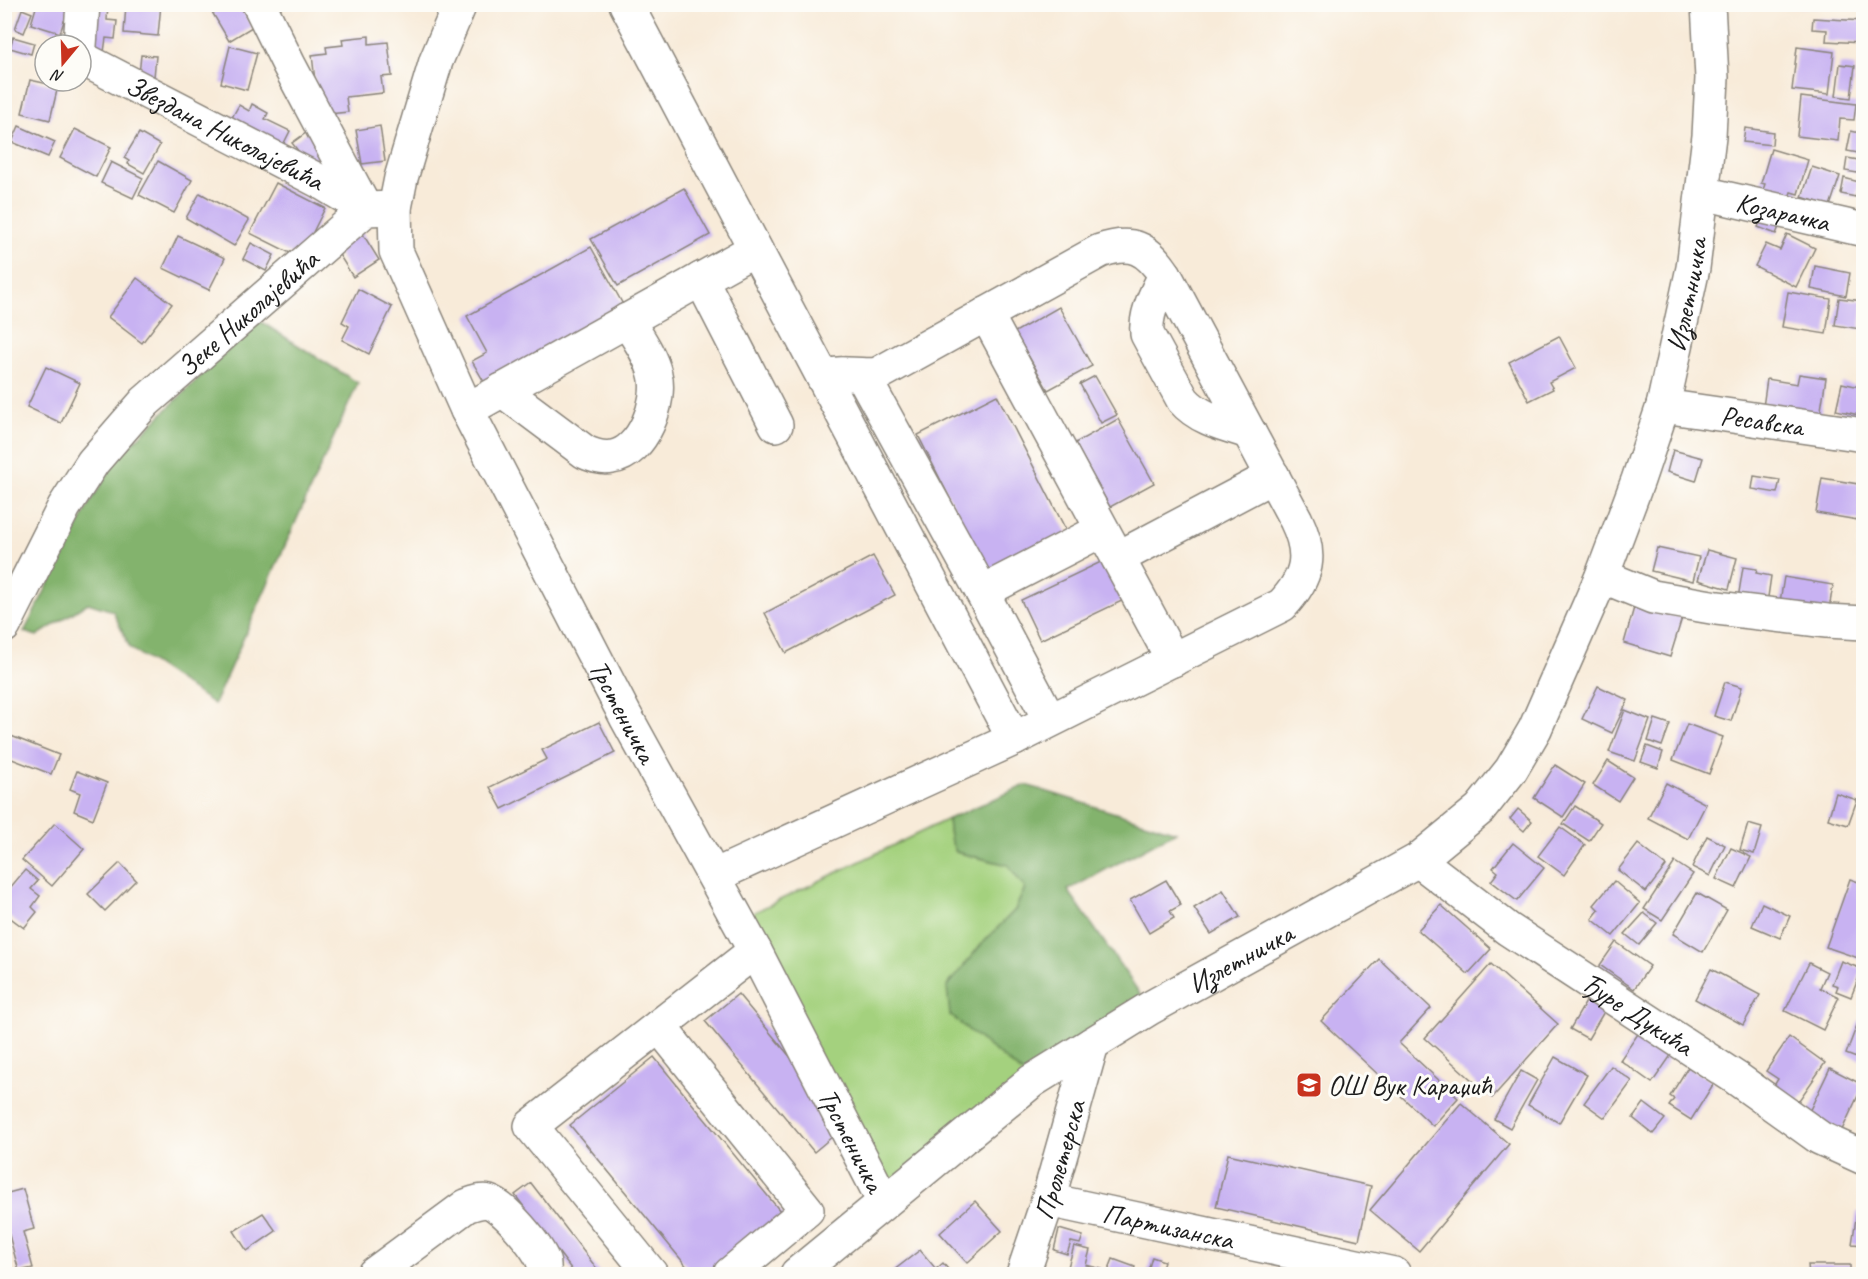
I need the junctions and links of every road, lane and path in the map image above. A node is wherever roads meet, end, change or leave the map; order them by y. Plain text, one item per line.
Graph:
1 (83, 4) edge
2 (260, 4) edge
3 (460, 4) edge
4 (626, 4) edge
5 (1708, 4) edge
6 (81, 33) edge
7 (93, 64) edge
8 (1703, 194) junction
9 (381, 209) junction
10 (1863, 230) edge
11 (755, 249) junction
12 (1165, 275) junction
13 (701, 279) junction
14 (986, 314) junction
15 (627, 320) junction
16 (863, 376) junction
17 (823, 377) junction
18 (502, 390) junction
19 (1663, 406) junction
20 (467, 410) junction
21 (776, 425) dead end
22 (1249, 432) junction
23 (1863, 435) edge
24 (1273, 476) junction
25 (1102, 530) junction
26 (1118, 558) junction
27 (1602, 576) junction
28 (982, 592) junction
29 (1863, 623) edge
30 (4, 626) edge
31 (1173, 660) junction
32 (1050, 720) junction
33 (1014, 739) junction
34 (1418, 860) junction
35 (714, 876) junction
36 (755, 951) junction
37 (659, 1026) junction
38 (1092, 1044) junction
39 (1863, 1158) edge
40 (1048, 1200) junction
41 (884, 1202) junction
42 (374, 1275) edge
43 (544, 1275) edge
44 (651, 1275) edge
45 (730, 1275) edge
46 (797, 1275) edge
47 (1023, 1275) edge
48 (1394, 1275) edge

1 - 6 street
2 - 9 street, Звездана Николајевића
3 - 9 street
4 - 11 street
5 - 8 street, Излетничка
7 - 9 street, Звездана Николајевића
8 - 10 street, Козарачка
8 - 19 street, Излетничка
9 - 20 street, Трстеничка
9 - 30 street, Зеке Николајевића
11 - 13 street
11 - 17 street
12 - 14 street
12 - 22 street
12 - 22 street
13 - 15 street
13 - 21 street
14 - 16 street
14 - 25 street
15 - 18 street
15 - 18 street
16 - 17 street
16 - 28 street
17 - 33 street
18 - 20 street
19 - 23 street, Ресавска
19 - 27 street, Излетничка
20 - 35 street, Трстеничка
22 - 24 street
24 - 26 street
24 - 31 street
25 - 26 street
25 - 28 street
26 - 31 street
27 - 29 street
27 - 34 street, Излетничка
28 - 32 street
31 - 32 street
32 - 33 street
33 - 35 street
34 - 38 street, Излетничка
34 - 39 street, Ђуре Дукића
35 - 36 street, Трстеничка
36 - 37 street
36 - 41 street, Трстеничка
37 - 44 street
37 - 45 street
38 - 40 street, Пролетерска
38 - 41 street, Излетничка
40 - 47 street, Пролетерска
40 - 48 street, Партизанска
41 - 46 street, Излетничка
42 - 43 street

